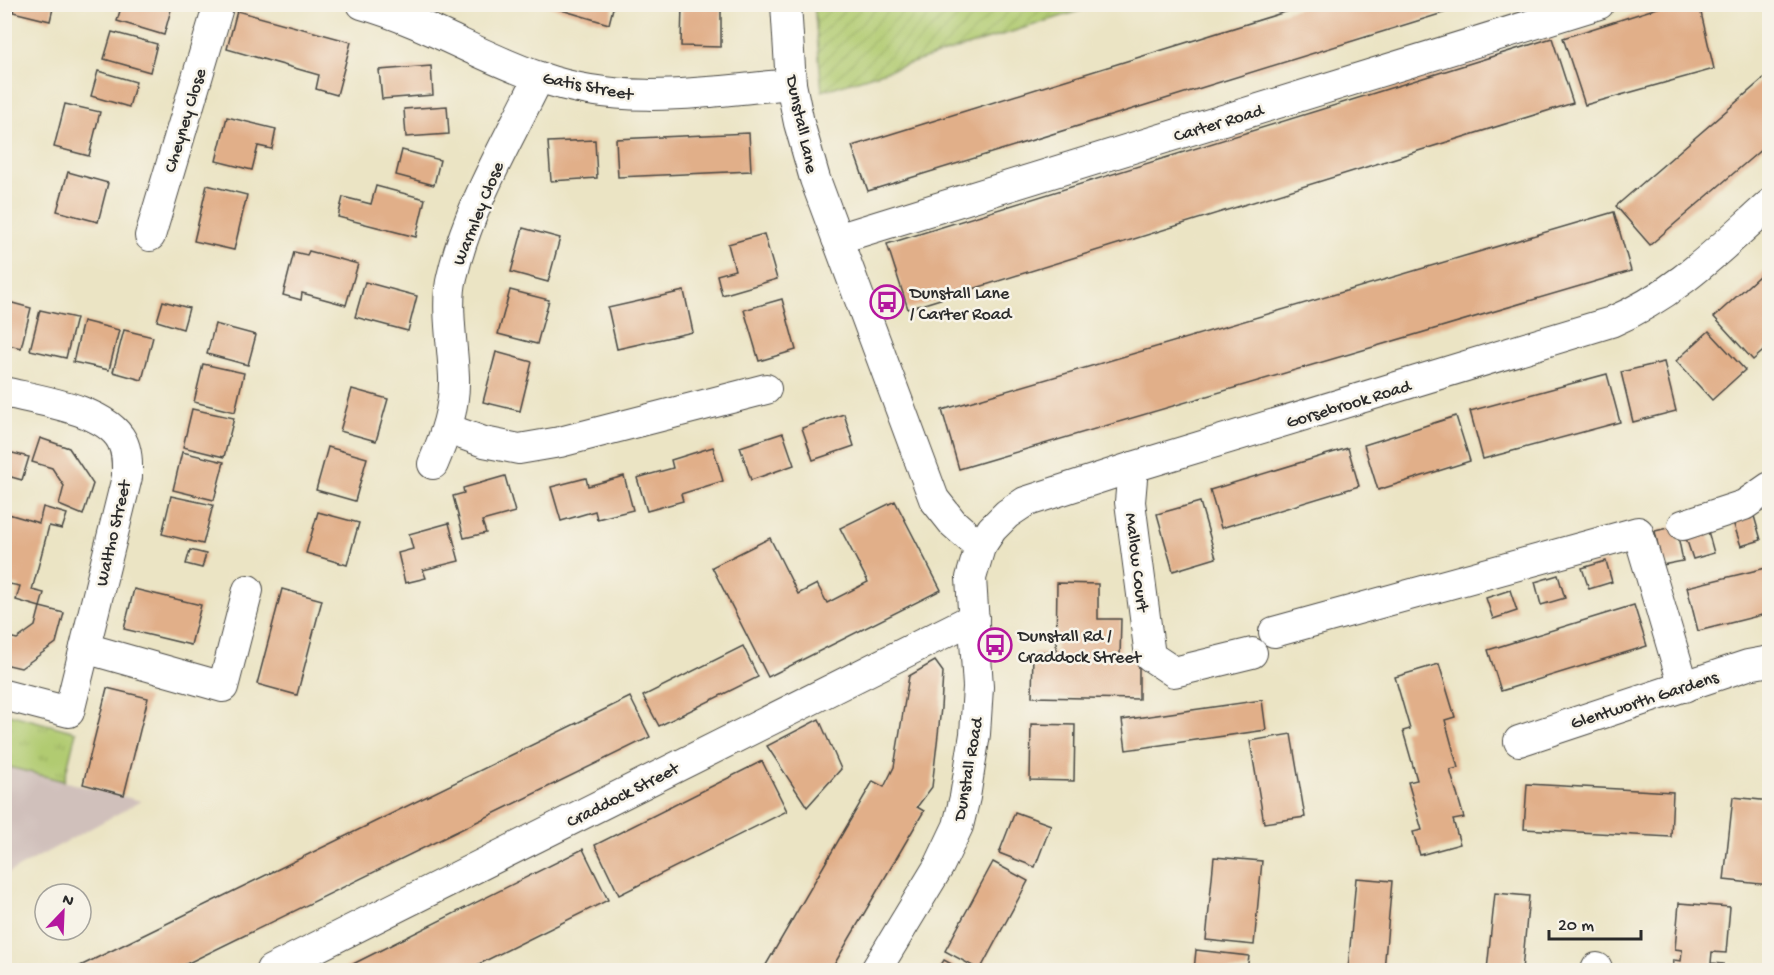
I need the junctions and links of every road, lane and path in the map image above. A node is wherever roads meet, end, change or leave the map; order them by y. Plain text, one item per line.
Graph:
1 (219, 4) edge
2 (362, 4) edge
3 (786, 4) edge
4 (1599, 4) edge
5 (539, 77) junction
6 (791, 84) junction
7 (1770, 204) edge
8 (150, 236) dead end
9 (837, 239) junction
10 (766, 389) dead end
11 (4, 392) edge
12 (448, 429) junction
13 (433, 464) dead end
14 (1133, 467) junction
15 (1770, 487) edge
16 (1683, 525) dead end
17 (980, 547) junction
18 (248, 590) dead end
19 (974, 618) junction
20 (1274, 632) dead end
21 (85, 648) junction
22 (1252, 653) dead end
23 (1770, 662) edge
24 (1684, 687) junction
25 (4, 695) edge
26 (1519, 741) dead end
27 (271, 970) edge
28 (876, 970) edge

1 - 8 street, Cheyney Close
2 - 5 street, Gatis Street
3 - 6 street, Dunstall Lane
4 - 9 street, Carter Road
5 - 6 street, Gatis Street
5 - 12 street, Warmley Close
6 - 9 street, Dunstall Lane
7 - 14 street, Gorsebrook Road
9 - 17 street
10 - 12 street
11 - 21 street, Waltho Street
12 - 13 street, Warmley Close
14 - 17 street, Gorsebrook Road
14 - 22 street, Mallow Court
15 - 16 street
17 - 19 street, Gorsebrook Road
18 - 21 street
19 - 27 street, Craddock Street
19 - 28 street, Dunstall Road
20 - 24 street
21 - 25 street, Waltho Street
23 - 24 street, Glentworth Gardens
24 - 26 street, Glentworth Gardens

